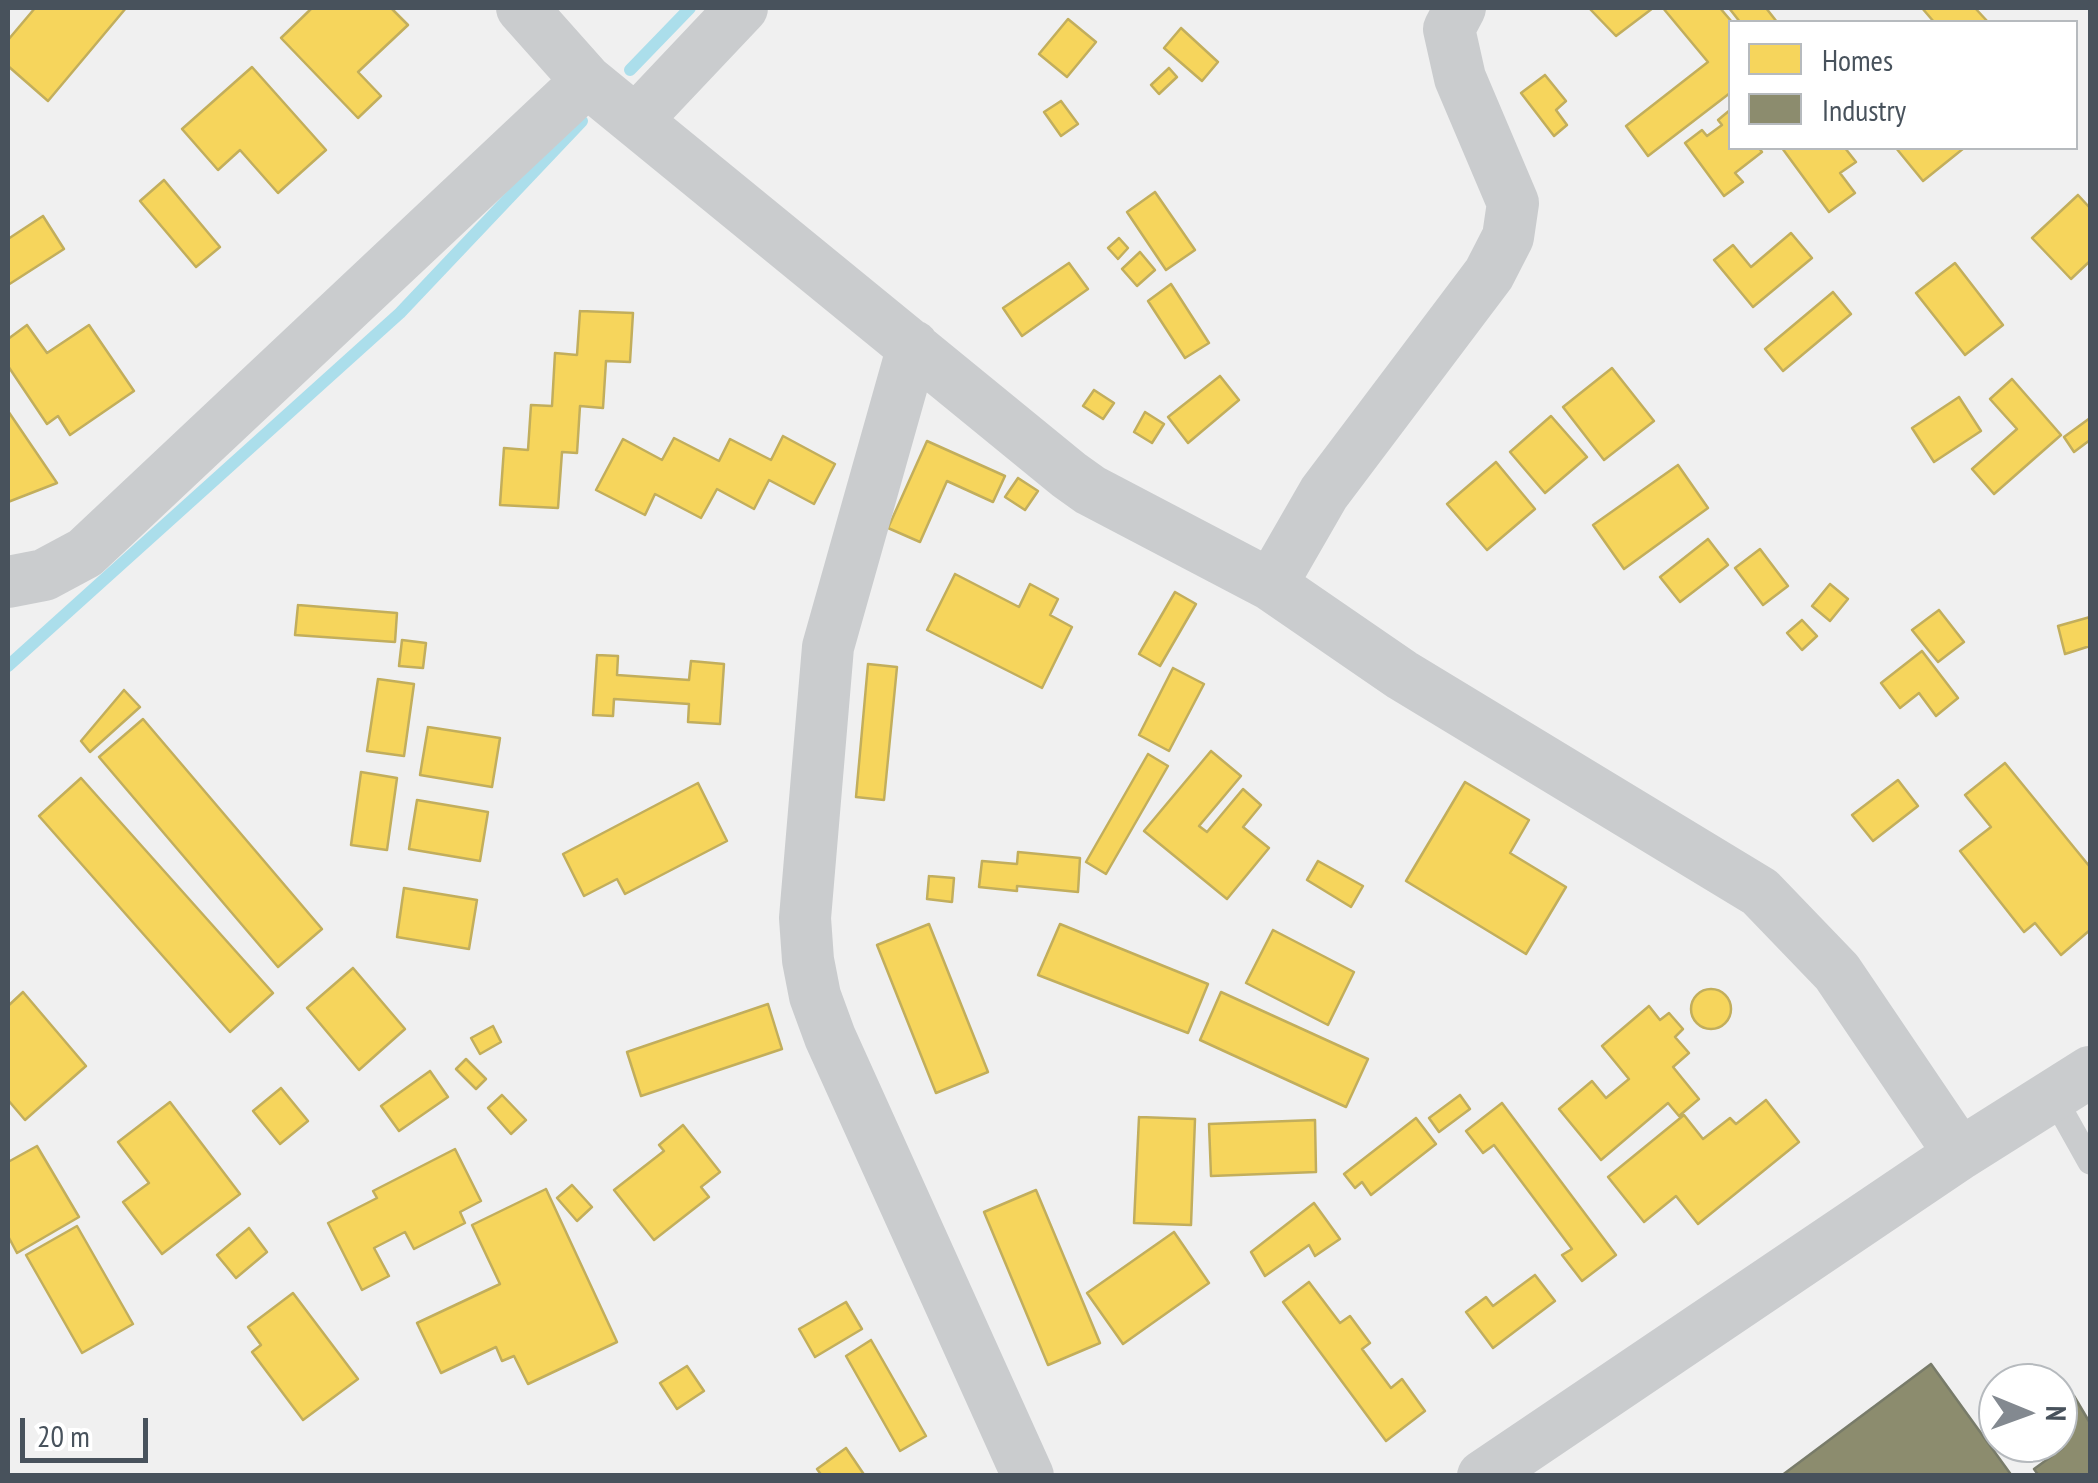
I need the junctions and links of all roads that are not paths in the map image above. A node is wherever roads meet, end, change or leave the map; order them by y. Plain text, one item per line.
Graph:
1 (522, 8) edge
2 (742, 8) edge
3 (1460, 8) edge
4 (587, 81) junction
5 (637, 119) junction
6 (914, 346) junction
7 (8, 582) edge
8 (1271, 585) junction
9 (2072, 1084) edge
10 (1960, 1154) junction
11 (2090, 1162) edge
12 (1028, 1476) edge
13 (1483, 1476) edge

1 - 4 street
2 - 5 street
3 - 8 street
4 - 5 street
4 - 7 street
5 - 6 street
6 - 8 street
6 - 12 street
8 - 10 street
9 - 10 street
9 - 11 lane
10 - 13 street

